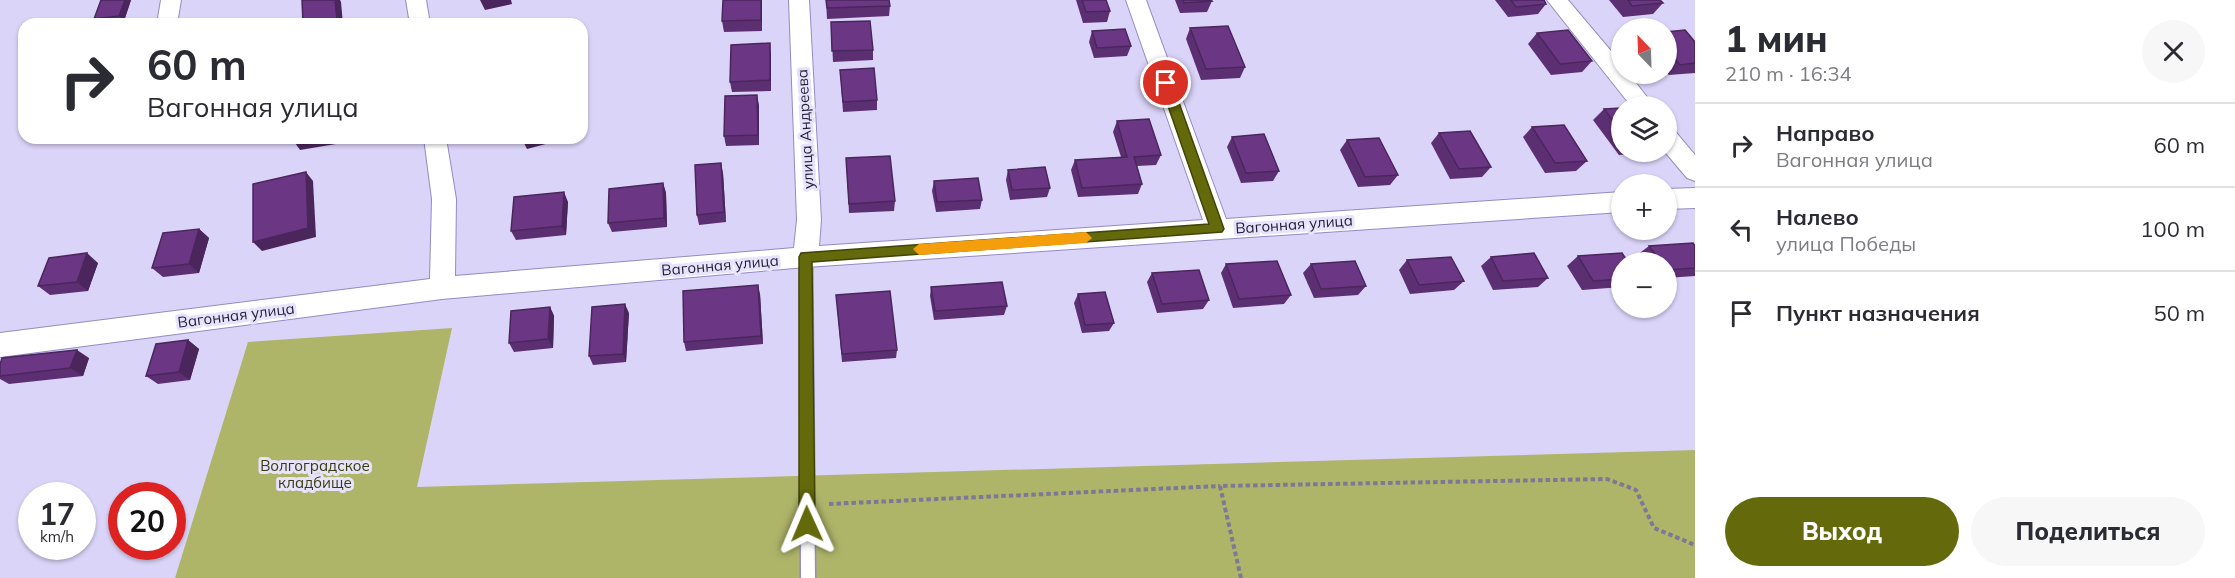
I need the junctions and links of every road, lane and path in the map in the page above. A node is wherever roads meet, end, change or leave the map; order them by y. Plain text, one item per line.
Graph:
1 (171, 0) edge
2 (416, 0) edge
3 (799, 0) edge
4 (1136, 0) edge
5 (1557, 0) edge
6 (168, 18) edge
7 (419, 18) edge
8 (1635, 96) edge
9 (436, 144) edge
10 (1677, 150) edge
11 (1695, 172) edge
12 (1695, 198) edge
13 (1677, 199) edge
14 (1611, 203) edge
15 (1218, 229) junction
16 (806, 257) junction
17 (442, 288) junction
18 (0, 345) edge
19 (1220, 486) junction
20 (807, 506) junction
21 (1695, 544) edge
22 (808, 578) edge
23 (1241, 578) edge

1 - 6 street
2 - 7 street
3 - 16 street, улица Андреева
4 - 15 street
5 - 8 street
9 - 17 street
10 - 11 street
12 - 13 street
14 - 15 street, Вагонная улица
15 - 16 street, Вагонная улица
16 - 17 street, Вагонная улица
16 - 20 lane
17 - 18 street, Вагонная улица
19 - 20 path
19 - 21 path
19 - 23 path
20 - 22 lane

